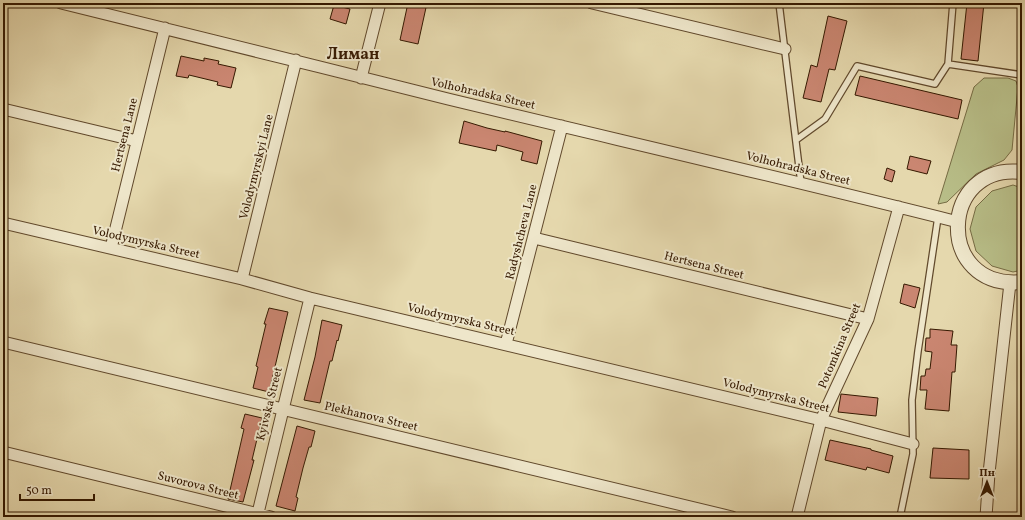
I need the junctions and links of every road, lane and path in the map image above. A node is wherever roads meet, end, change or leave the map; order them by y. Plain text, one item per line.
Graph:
1 (60, 3) edge
2 (380, 3) edge
3 (592, 3) edge
4 (779, 3) edge
5 (953, 3) edge
6 (165, 28) junction
7 (785, 49) junction
8 (296, 60) junction
9 (948, 64) junction
10 (1022, 75) edge
11 (361, 78) junction
12 (3, 109) edge
13 (562, 126) junction
14 (796, 140) junction
15 (137, 141) junction
16 (1022, 169) edge
17 (802, 183) junction
18 (900, 207) junction
19 (938, 217) junction
20 (958, 222) junction
21 (3, 223) edge
22 (534, 238) junction
23 (111, 248) junction
24 (242, 279) junction
25 (1016, 283) edge
26 (310, 298) junction
27 (868, 319) junction
28 (3, 342) edge
29 (506, 344) junction
30 (282, 409) junction
31 (821, 420) junction
32 (913, 444) junction
33 (3, 452) edge
34 (257, 515) edge
35 (271, 517) edge
36 (732, 517) edge
37 (797, 517) edge
38 (900, 517) edge
39 (986, 517) edge

1 - 6 street, Volhohradska Street
2 - 11 street
3 - 7 street
4 - 7 lane
5 - 9 lane
6 - 8 street, Volhohradska Street
6 - 15 street, Hertsena Lane
7 - 14 lane
8 - 11 street, Volhohradska Street
8 - 24 street, Volodymyrskyi Lane
9 - 10 lane
9 - 14 lane
11 - 13 street, Volhohradska Street
12 - 15 street
13 - 17 street, Volhohradska Street
13 - 22 street, Radyshcheva Lane
14 - 17 lane
15 - 23 street, Hertsena Lane
16 - 20 street
17 - 18 street, Volhohradska Street
18 - 19 street, Volhohradska Street
18 - 27 street, Potomkina Street
19 - 20 street, Volhohradska Street
19 - 32 lane
20 - 25 street
21 - 23 street, Volodymyrska Street
22 - 27 street, Hertsena Street
22 - 29 street, Radyshcheva Lane
23 - 24 street, Volodymyrska Street
24 - 26 street, Volodymyrska Street
25 - 39 street
26 - 29 street, Volodymyrska Street
26 - 30 street, Kyivska Street
27 - 31 street, Potomkina Street
28 - 30 street, Plekhanova Street
29 - 31 street, Volodymyrska Street
30 - 34 street, Kyivska Street
30 - 36 street, Plekhanova Street
31 - 32 street, Volodymyrska Street
31 - 37 street, Potomkina Street
32 - 38 lane
33 - 34 street, Suvorova Street
34 - 35 street, Suvorova Street

